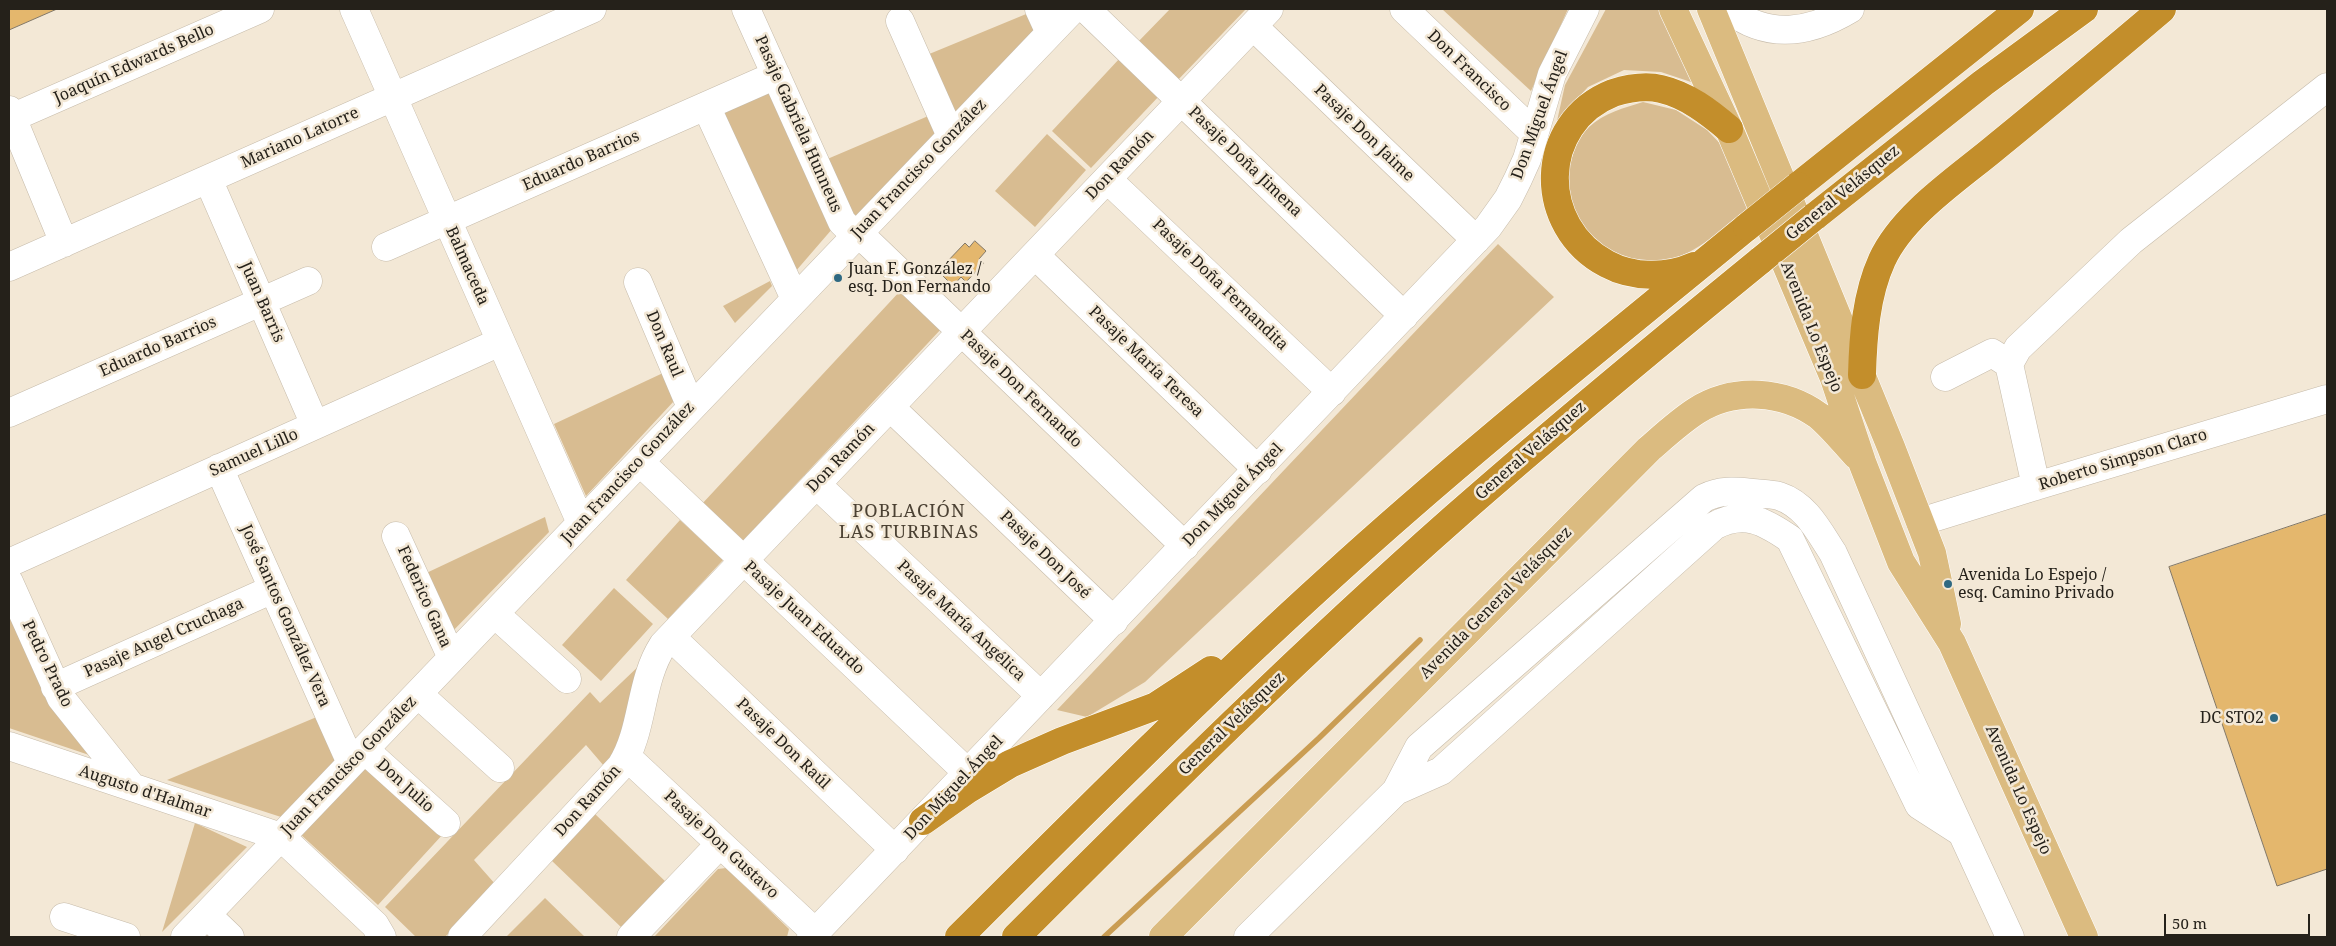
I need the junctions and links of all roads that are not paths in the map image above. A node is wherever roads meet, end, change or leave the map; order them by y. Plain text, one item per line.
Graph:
1 (260, 9) edge
2 (354, 9) edge
3 (746, 9) edge
4 (1073, 9) edge
5 (1086, 9) edge
6 (1404, 9) edge
7 (1585, 9) edge
8 (1673, 9) edge
9 (1701, 9) edge
10 (1712, 9) edge
11 (1728, 9) edge
12 (1850, 9) edge
13 (2020, 9) edge
14 (2084, 9) edge
15 (2162, 9) edge
16 (581, 11) edge
17 (1261, 17) edge
18 (900, 21) dead end
19 (1045, 21) edge
20 (1723, 37) junction
21 (776, 75) junction
22 (2327, 87) edge
23 (393, 97) junction
24 (1182, 101) junction
25 (706, 106) junction
26 (10, 116) edge
27 (1729, 129) junction
28 (1534, 133) junction
29 (951, 136) junction
30 (208, 179) junction
31 (1107, 179) junction
32 (447, 220) junction
33 (857, 235) junction
34 (1476, 240) junction
35 (64, 243) junction
36 (386, 247) dead end
37 (1035, 255) junction
38 (1707, 260) junction
39 (9, 267) edge
40 (308, 281) dead end
41 (638, 282) dead end
42 (795, 299) junction
43 (262, 301) junction
44 (1404, 316) junction
45 (962, 332) junction
46 (500, 342) junction
47 (2009, 364) junction
48 (1862, 374) junction
49 (1946, 377) dead end
50 (1332, 392) junction
51 (2327, 399) edge
52 (691, 406) junction
53 (890, 407) junction
54 (9, 413) edge
55 (316, 425) junction
56 (640, 462) junction
57 (1862, 462) junction
58 (219, 468) junction
59 (1258, 470) junction
60 (816, 484) junction
61 (2036, 486) junction
62 (1810, 517) junction
63 (1920, 522) junction
64 (580, 524) junction
65 (396, 536) dead end
66 (1790, 539) junction
67 (1185, 546) junction
68 (744, 560) junction
69 (9, 563) edge
70 (1331, 577) junction
71 (9, 582) edge
72 (273, 589) junction
73 (495, 614) junction
74 (1114, 620) junction
75 (671, 637) junction
76 (1952, 643) junction
77 (452, 658) junction
78 (567, 679) dead end
79 (55, 687) junction
80 (418, 694) junction
81 (1041, 696) junction
82 (9, 746) edge
83 (358, 756) junction
84 (627, 757) junction
85 (500, 768) dead end
86 (968, 773) junction
87 (132, 787) junction
88 (1396, 791) junction
89 (923, 821) junction
90 (446, 823) dead end
91 (1961, 832) junction
92 (281, 837) junction
93 (720, 844) junction
94 (895, 850) junction
95 (1080, 873) junction
96 (1008, 888) junction
97 (207, 915) junction
98 (64, 918) dead end
99 (814, 935) edge
100 (126, 937) edge
101 (185, 937) edge
102 (230, 937) edge
103 (382, 937) edge
104 (462, 937) edge
105 (631, 937) edge
106 (940, 937) edge
107 (959, 937) edge
108 (1016, 937) edge
109 (1038, 937) edge
110 (1163, 937) edge
111 (1248, 937) edge
112 (2010, 937) edge
113 (2084, 937) edge

1 - 26 street, Joaquín Edwards Bello
2 - 23 street, Balmaceda
3 - 21 street, Pasaje Gabriela Hunneus
4 - 19 street, Juan Francisco González
5 - 24 street, Pasaje Doña Jimena
6 - 28 street, Don Francisco
7 - 28 street, Don Miguel Ángel
8 - 27 main road, Avenida Lo Espejo
9 - 20 main road
10 - 20 main road, Avenida Lo Espejo
11 - 12 street
13 - 38 highway, General Velásquez, bridge
14 - 95 highway, General Velásquez, bridge
15 - 48 highway
16 - 23 street, Mariano Latorre
17 - 24 street, Don Ramón
17 - 34 street, Pasaje Don Jaime
18 - 29 street
19 - 29 street, Juan Francisco González
20 - 48 main road, Avenida Lo Espejo
21 - 25 street, Eduardo Barrios
21 - 33 street, Pasaje Gabriela Hunneus
22 - 47 street
23 - 30 street, Mariano Latorre
23 - 32 street, Balmaceda
24 - 31 street, Don Ramón
24 - 44 street, Pasaje Doña Jimena
25 - 32 street, Eduardo Barrios
25 - 42 street
26 - 35 street
27 - 38 highway
27 - 57 main road, Avenida Lo Espejo
28 - 34 street, Don Miguel Ángel
29 - 33 street, Juan Francisco González
30 - 35 street, Mariano Latorre
30 - 43 street, Juan Barris
31 - 37 street, Don Ramón
31 - 50 street, Pasaje Doña Fernandita
32 - 36 street, Eduardo Barrios
32 - 46 street, Balmaceda
33 - 42 street, Juan Francisco González
33 - 45 street, Pasaje Don Fernando
34 - 44 street, Don Miguel Ángel
35 - 39 street, Mariano Latorre
37 - 45 street, Don Ramón
37 - 59 street, Pasaje María Teresa
38 - 70 highway, General Velásquez
40 - 43 street, Eduardo Barrios
41 - 52 street, Don Raul
42 - 52 street, Juan Francisco González
43 - 54 street, Eduardo Barrios
43 - 55 street, Juan Barris
44 - 50 street, Don Miguel Ángel
45 - 53 street, Don Ramón
45 - 67 street, Pasaje Don Fernando
46 - 55 street, Samuel Lillo
46 - 64 street, Balmaceda
47 - 49 street
47 - 61 street
48 - 63 main road, Avenida Lo Espejo
50 - 59 street, Don Miguel Ángel
51 - 61 street, Roberto Simpson Claro
52 - 56 street, Juan Francisco González
53 - 60 street, Don Ramón
53 - 74 street, Pasaje Don José
55 - 58 street, Samuel Lillo
56 - 64 street, Juan Francisco González
56 - 68 street, Pasaje Juan Eduardo
57 - 76 main road, Avenida Lo Espejo
57 - 110 main road, Avenida General Velásquez
58 - 69 street, Samuel Lillo
58 - 72 street, José Santos González Vera
59 - 67 street, Don Miguel Ángel
60 - 68 street, Don Ramón
60 - 81 street, Pasaje María Angélica
61 - 63 street, Roberto Simpson Claro
62 - 66 street
62 - 88 street
62 - 91 street
63 - 76 main road, Avenida Lo Espejo
64 - 73 street, Juan Francisco González
65 - 77 street, Federico Gana
66 - 88 street
66 - 91 street
67 - 74 street, Don Miguel Ángel
68 - 75 street, Don Ramón
68 - 86 street, Pasaje Juan Eduardo
70 - 89 highway
70 - 96 highway, General Velásquez
71 - 79 street, Pedro Prado
72 - 79 street, Pasaje Angel Cruchaga
72 - 83 street, José Santos González Vera
73 - 77 street, Juan Francisco González
73 - 78 street
74 - 81 street, Don Miguel Ángel
75 - 84 street, Don Ramón
75 - 94 street, Pasaje Don Raúl
76 - 113 main road, Avenida Lo Espejo
77 - 80 street, Juan Francisco González
79 - 87 street, Pedro Prado
80 - 83 street, Juan Francisco González
80 - 85 street
81 - 86 street, Don Miguel Ángel
82 - 87 street, Augusto d'Halmar
83 - 90 street, Don Julio
83 - 92 street, Juan Francisco González
84 - 93 street, Pasaje Don Gustavo
84 - 104 street, Don Ramón
86 - 89 street, Don Miguel Ángel
87 - 92 street, Augusto d'Halmar
88 - 111 street
89 - 94 street, Don Miguel Ángel
91 - 112 street
92 - 97 street, Juan Francisco González
92 - 103 street
93 - 99 street, Pasaje Don Gustavo
93 - 105 street
94 - 99 street, Don Miguel Ángel
95 - 108 highway, General Velásquez
95 - 109 highway
96 - 106 highway
96 - 107 highway, General Velásquez
97 - 101 street, Juan Francisco González
97 - 102 street
98 - 100 street

